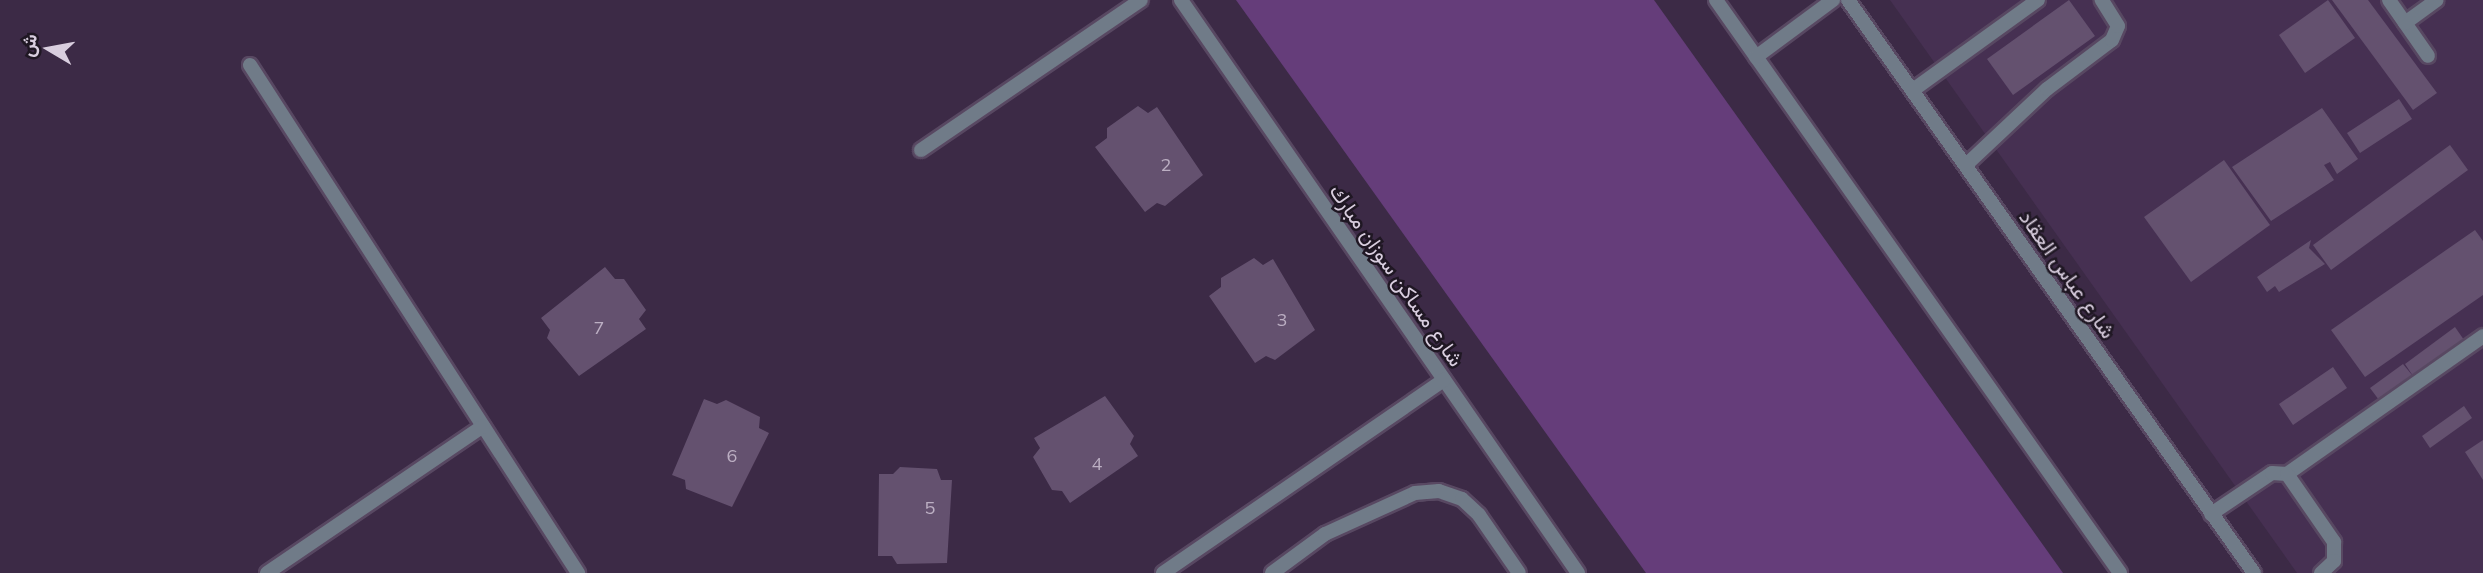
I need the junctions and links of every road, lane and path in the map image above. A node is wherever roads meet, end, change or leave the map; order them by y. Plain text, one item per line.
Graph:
1 (1141, 0) edge
2 (1181, 0) edge
3 (1716, 0) edge
4 (1833, 0) edge
5 (1848, 0) edge
6 (2038, 0) edge
7 (2102, 0) edge
8 (2389, 0) edge
9 (2437, 0) edge
10 (2405, 23) junction
11 (2428, 56) dead end
12 (1756, 57) junction
13 (250, 65) dead end
14 (1913, 90) junction
15 (921, 150) dead end
16 (1966, 165) junction
17 (2483, 335) edge
18 (1444, 380) junction
19 (484, 426) junction
20 (2287, 474) junction
21 (2211, 514) junction
22 (267, 573) edge
23 (578, 573) edge
24 (1163, 573) edge
25 (1272, 573) edge
26 (1519, 573) edge
27 (1578, 573) edge
28 (2120, 573) edge
29 (2254, 573) edge
30 (2321, 573) edge

1 - 15 street
2 - 18 street, شارع مساكن سوزان مبارك
3 - 12 street
4 - 12 street
5 - 14 street, شارع عباس العقاد
6 - 14 street
7 - 16 street
8 - 10 street
9 - 10 street
10 - 11 street
12 - 28 street
13 - 19 street
14 - 16 street, شارع عباس العقاد
16 - 21 street, شارع عباس العقاد
17 - 20 street
18 - 24 street
18 - 27 street, شارع مساكن سوزان مبارك
19 - 22 street
19 - 23 street
20 - 21 street
20 - 30 street
21 - 29 street, شارع عباس العقاد
25 - 26 street

